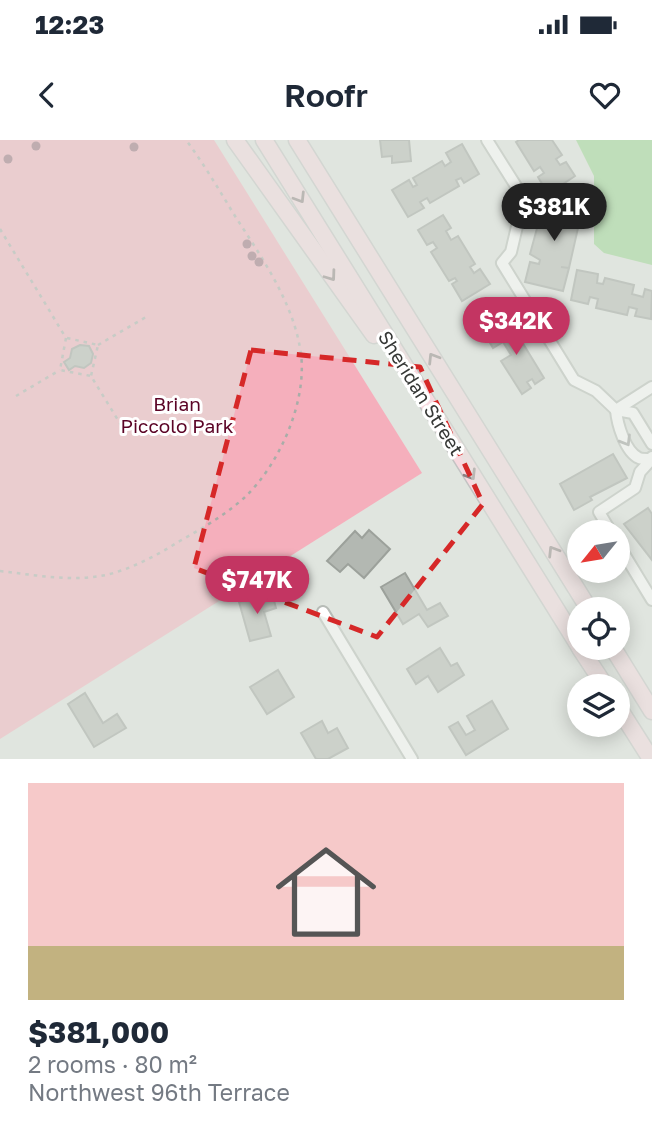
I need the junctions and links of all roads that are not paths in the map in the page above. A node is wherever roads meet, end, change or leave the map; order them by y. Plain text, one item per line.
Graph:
1 (235, 140) edge
2 (264, 140) edge
3 (298, 140) edge
4 (487, 140) edge
5 (652, 387) edge
6 (425, 402) junction
7 (616, 410) junction
8 (652, 444) edge
9 (652, 458) edge
10 (604, 520) edge
11 (630, 564) edge
12 (582, 597) edge
13 (652, 600) edge
14 (323, 612) dead end
15 (567, 626) edge
16 (620, 660) edge
17 (652, 711) edge
18 (630, 728) edge
19 (646, 755) edge
20 (412, 759) edge

1 -> 6 main road
2 -> 6 main road, Sheridan Street
12 -> 3 main road, Sheridan Street
4 - 7 street
5 - 7 street
6 -> 15 main road, Sheridan Street
7 - 8 street
7 -> 9 street
9 - 10 street
11 - 13 street
14 - 20 street
16 - 17 main road
18 - 19 main road

